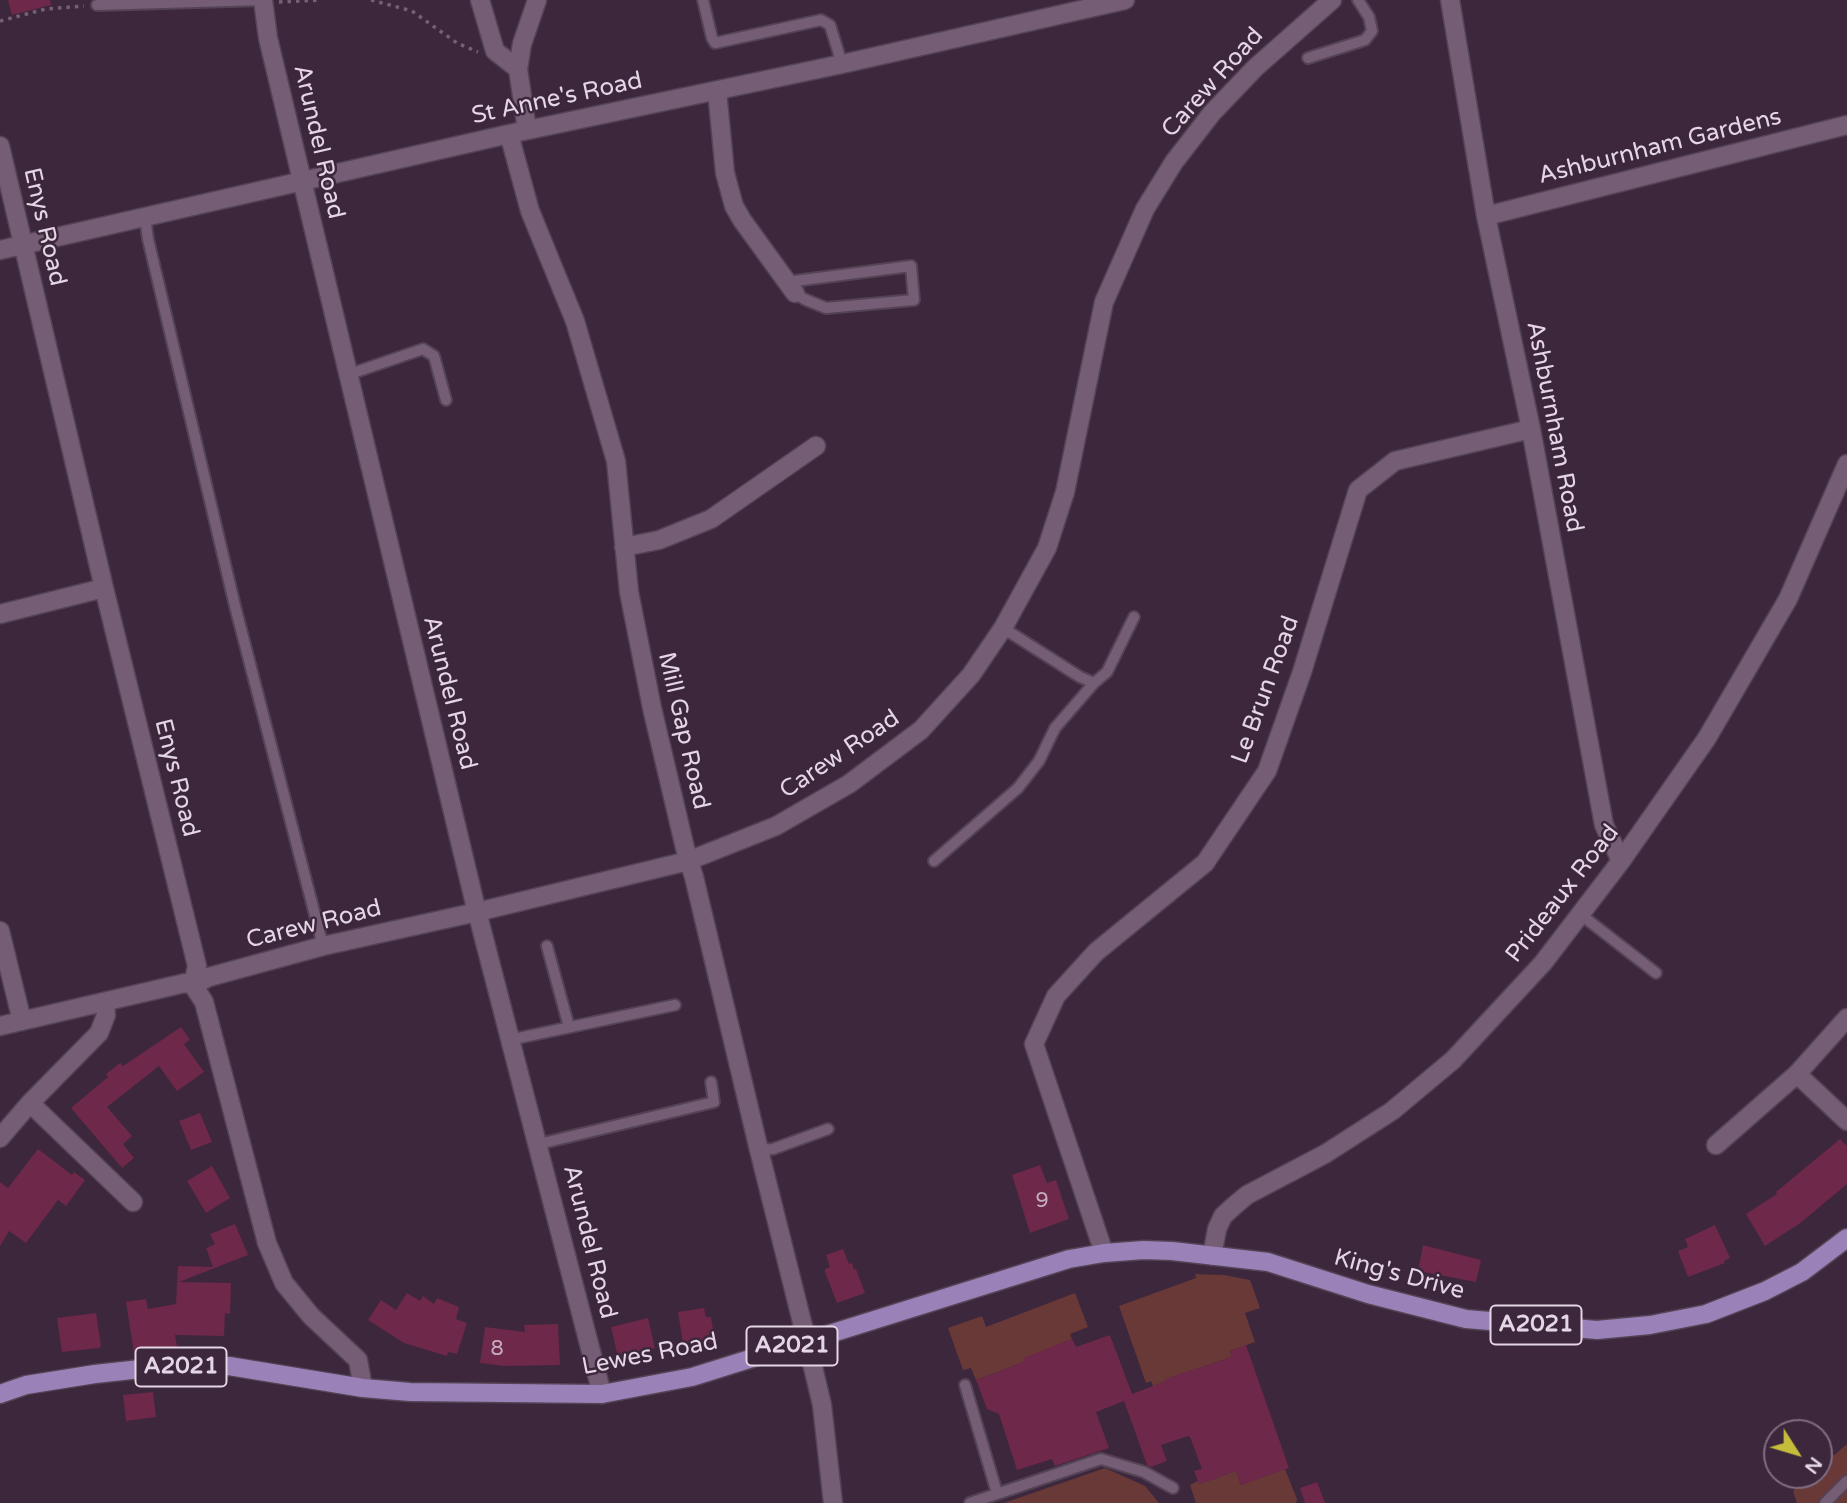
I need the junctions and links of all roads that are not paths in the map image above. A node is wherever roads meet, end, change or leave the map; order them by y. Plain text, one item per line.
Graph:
1 (263, 0) edge
2 (480, 0) edge
3 (537, 0) edge
4 (703, 0) edge
5 (1125, 0) edge
6 (1332, 0) edge
7 (1357, 0) edge
8 (1450, 0) edge
9 (96, 5) road end
10 (1308, 58) dead end
11 (842, 64) junction
12 (518, 69) junction
13 (717, 91) junction
14 (1847, 125) edge
15 (527, 130) junction
16 (509, 134) junction
17 (0, 146) edge
18 (302, 180) junction
19 (1486, 216) junction
20 (145, 217) junction
21 (23, 244) junction
22 (0, 250) edge
23 (791, 287) junction
24 (347, 375) junction
25 (446, 400) dead end
26 (1531, 429) junction
27 (816, 446) dead end
28 (1847, 464) edge
29 (624, 547) junction
30 (104, 588) junction
31 (0, 614) edge
32 (1134, 617) dead end
33 (1003, 628) junction
34 (1094, 682) junction
35 (688, 861) junction
36 (934, 861) dead end
37 (1621, 861) junction
38 (477, 912) junction
39 (1580, 914) junction
40 (0, 931) edge
41 (323, 946) junction
42 (547, 946) dead end
43 (1656, 973) dead end
44 (193, 985) junction
45 (105, 1002) junction
46 (675, 1005) dead end
47 (1847, 1018) edge
48 (22, 1021) junction
49 (0, 1026) edge
50 (569, 1027) junction
51 (509, 1040) junction
52 (1797, 1074) junction
53 (711, 1082) dead end
54 (30, 1103) junction
55 (1847, 1121) edge
56 (828, 1129) dead end
57 (0, 1138) edge
58 (538, 1144) junction
59 (1716, 1145) dead end
60 (759, 1150) junction
61 (134, 1202) dead end
62 (1847, 1238) edge
63 (1104, 1252) junction
64 (1212, 1256) junction
65 (807, 1342) junction
66 (965, 1385) dead end
67 (363, 1388) junction
68 (0, 1394) edge
69 (602, 1394) junction
70 (1847, 1481) edge
71 (1173, 1488) dead end
72 (997, 1493) junction
73 (833, 1503) edge
74 (970, 1503) edge
75 (1825, 1503) edge

1 - 9 lane
1 - 18 street, Arundel Road
2 - 12 street
3 - 12 street
4 - 11 lane
5 - 11 street, St Anne's Road
6 - 33 street, Carew Road
7 - 10 lane
8 - 19 street, Ashburnham Road
11 - 13 street, St Anne's Road
12 - 15 street
13 - 15 street, St Anne's Road
13 - 23 street
14 - 19 street, Ashburnham Gardens
15 - 16 street, St Anne's Road
16 - 18 street, St Anne's Road
16 - 29 street, Mill Gap Road
17 - 21 street, Enys Road
18 - 20 street, St Anne's Road
18 - 24 street, Arundel Road
19 - 26 street, Ashburnham Road
20 - 21 street, St Anne's Road
20 - 41 lane
21 - 22 street, St Anne's Road
21 - 30 street, Enys Road
23 - 23 lane
24 - 25 lane
24 - 38 street, Arundel Road
26 - 37 street, Ashburnham Road
26 - 63 street, Le Brun Road
27 - 29 street
28 - 37 street, Prideaux Road
29 - 35 street, Mill Gap Road
30 - 31 street
30 - 44 street, Enys Road
32 - 34 lane
33 - 34 lane
33 - 35 street, Carew Road
34 - 36 lane
35 - 38 street, Carew Road
35 - 60 street, Mill Gap Road
37 - 39 street, Prideaux Road
38 - 41 street, Carew Road
38 - 51 street, Arundel Road
39 - 43 lane
39 - 64 street, Prideaux Road
40 - 48 street
41 - 44 street, Carew Road
42 - 50 lane
44 - 45 street, Carew Road
44 - 67 street, Enys Road
45 - 48 street, Carew Road
45 - 54 street
46 - 50 lane
47 - 52 street
48 - 49 street, Carew Road
50 - 51 lane
51 - 58 street, Arundel Road
52 - 55 street
52 - 59 street
53 - 58 lane
54 - 57 street
54 - 61 street
56 - 60 lane
58 - 69 street, Arundel Road
60 - 65 street, Mill Gap Road
62 - 64 main road, King's Drive / A2021
63 - 64 main road, Lewes Road / A2021
63 - 65 main road, Lewes Road / A2021
65 - 69 main road, Lewes Road / A2021
65 - 73 street, Mill Gap Road
66 - 72 lane
67 - 68 main road, Lewes Road / A2021
67 - 69 main road, Lewes Road / A2021
70 - 75 lane
71 - 72 lane
72 - 74 lane

